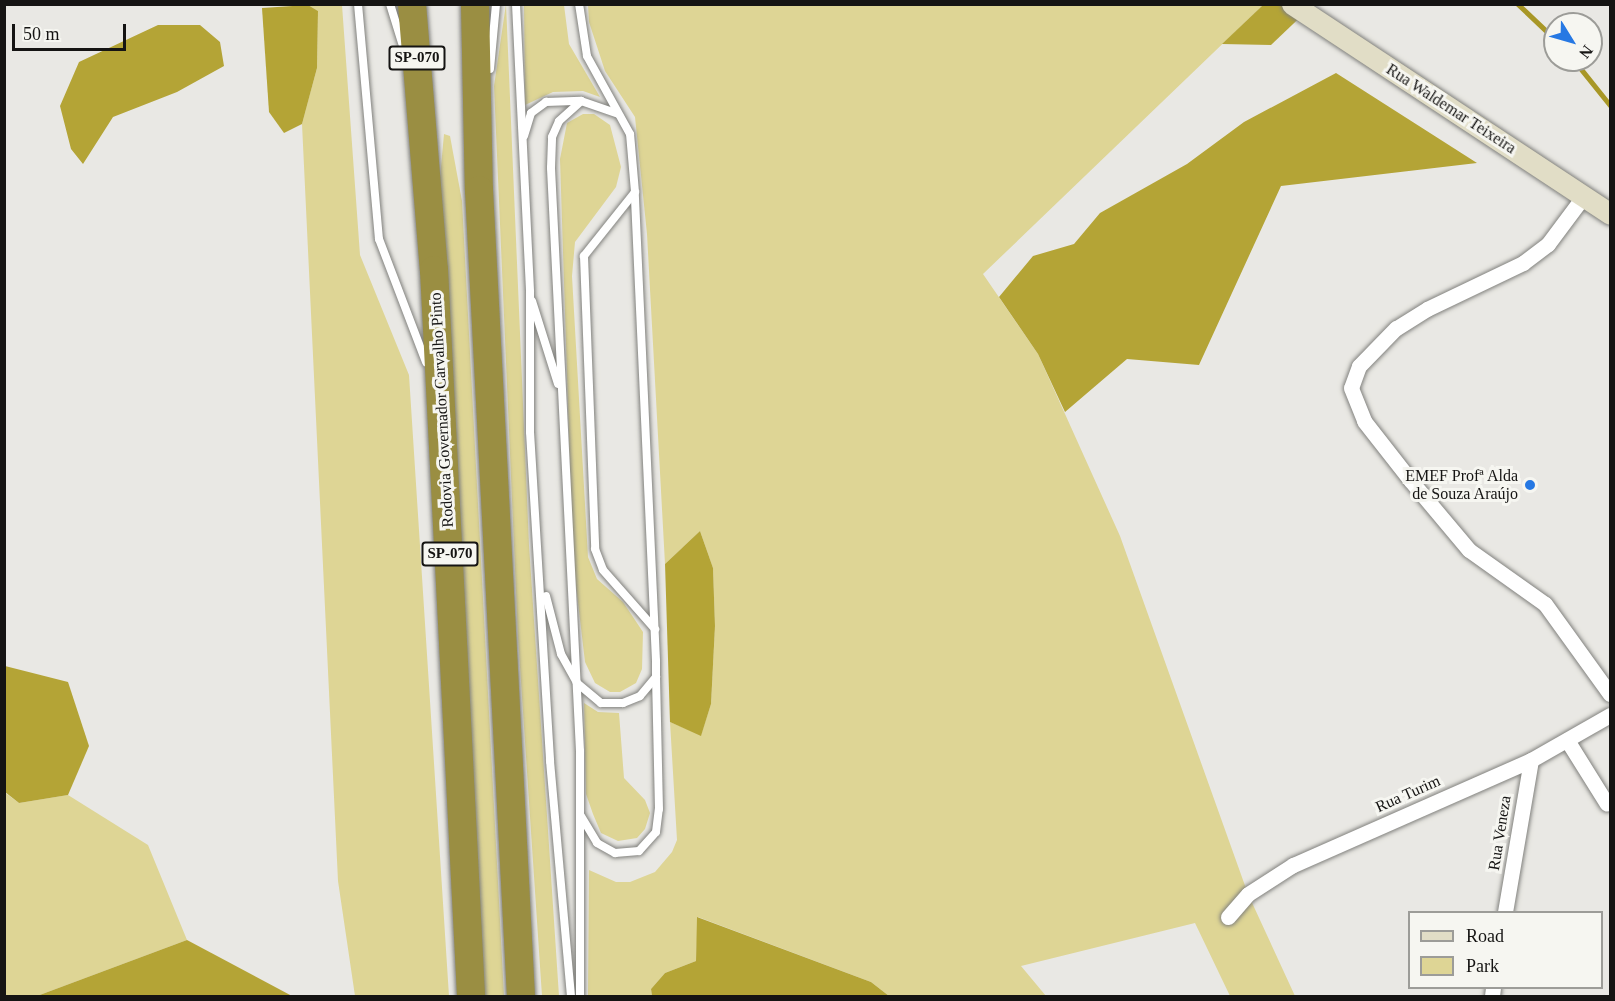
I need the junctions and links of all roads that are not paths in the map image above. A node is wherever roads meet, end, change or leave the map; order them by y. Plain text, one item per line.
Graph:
1 (358, 4) edge
2 (390, 4) edge
3 (412, 4) edge
4 (475, 4) edge
5 (496, 4) edge
6 (516, 4) edge
7 (579, 4) edge
8 (1292, 4) edge
9 (488, 85) dead end
10 (487, 96) dead end
11 (581, 101) junction
12 (423, 112) junction
13 (618, 114) junction
14 (523, 140) junction
15 (479, 190) junction
16 (635, 192) junction
17 (1583, 197) junction
18 (1611, 214) edge
19 (530, 292) junction
20 (561, 394) junction
21 (440, 427) junction
22 (542, 583) junction
23 (655, 629) junction
24 (656, 677) junction
25 (577, 683) junction
26 (1611, 694) edge
27 (1611, 715) edge
28 (1567, 741) junction
29 (1531, 760) junction
30 (1607, 804) dead end
31 (580, 814) junction
32 (1505, 911) edge
33 (1228, 917) dead end
34 (519, 933) junction
35 (471, 996) edge
36 (521, 996) edge
37 (534, 996) edge
38 (571, 996) edge
39 (580, 996) edge

1 - 21 lane
2 - 12 lane
3 - 12 highway, Rodovia Governador Carvalho Pinto / SP-070
4 - 15 highway, SP-070
5 - 9 lane
6 - 14 lane
7 - 13 lane
8 - 17 street, Rua Waldemar Teixeira
10 - 15 lane
11 - 13 lane
11 - 14 lane
11 - 20 lane
12 - 21 highway, Rodovia Governador Carvalho Pinto / SP-070
13 - 16 lane
14 - 19 lane
15 - 34 highway, SP-070
16 - 23 lane
16 - 23 lane
17 - 18 street, Rua Waldemar Teixeira
17 - 26 street
19 - 20 lane
19 - 22 lane
20 - 25 lane
21 - 35 highway, Rodovia Governador Carvalho Pinto / SP-070
22 - 25 lane
22 - 38 lane
23 - 24 lane
24 - 25 lane
24 - 31 lane
25 - 31 lane
27 - 28 street, Rua Turim
28 - 29 street, Rua Turim
28 - 30 street
29 - 32 street, Rua Veneza
29 - 33 street, Rua Turim
31 - 39 lane
34 - 36 highway, SP-070
34 - 37 street

